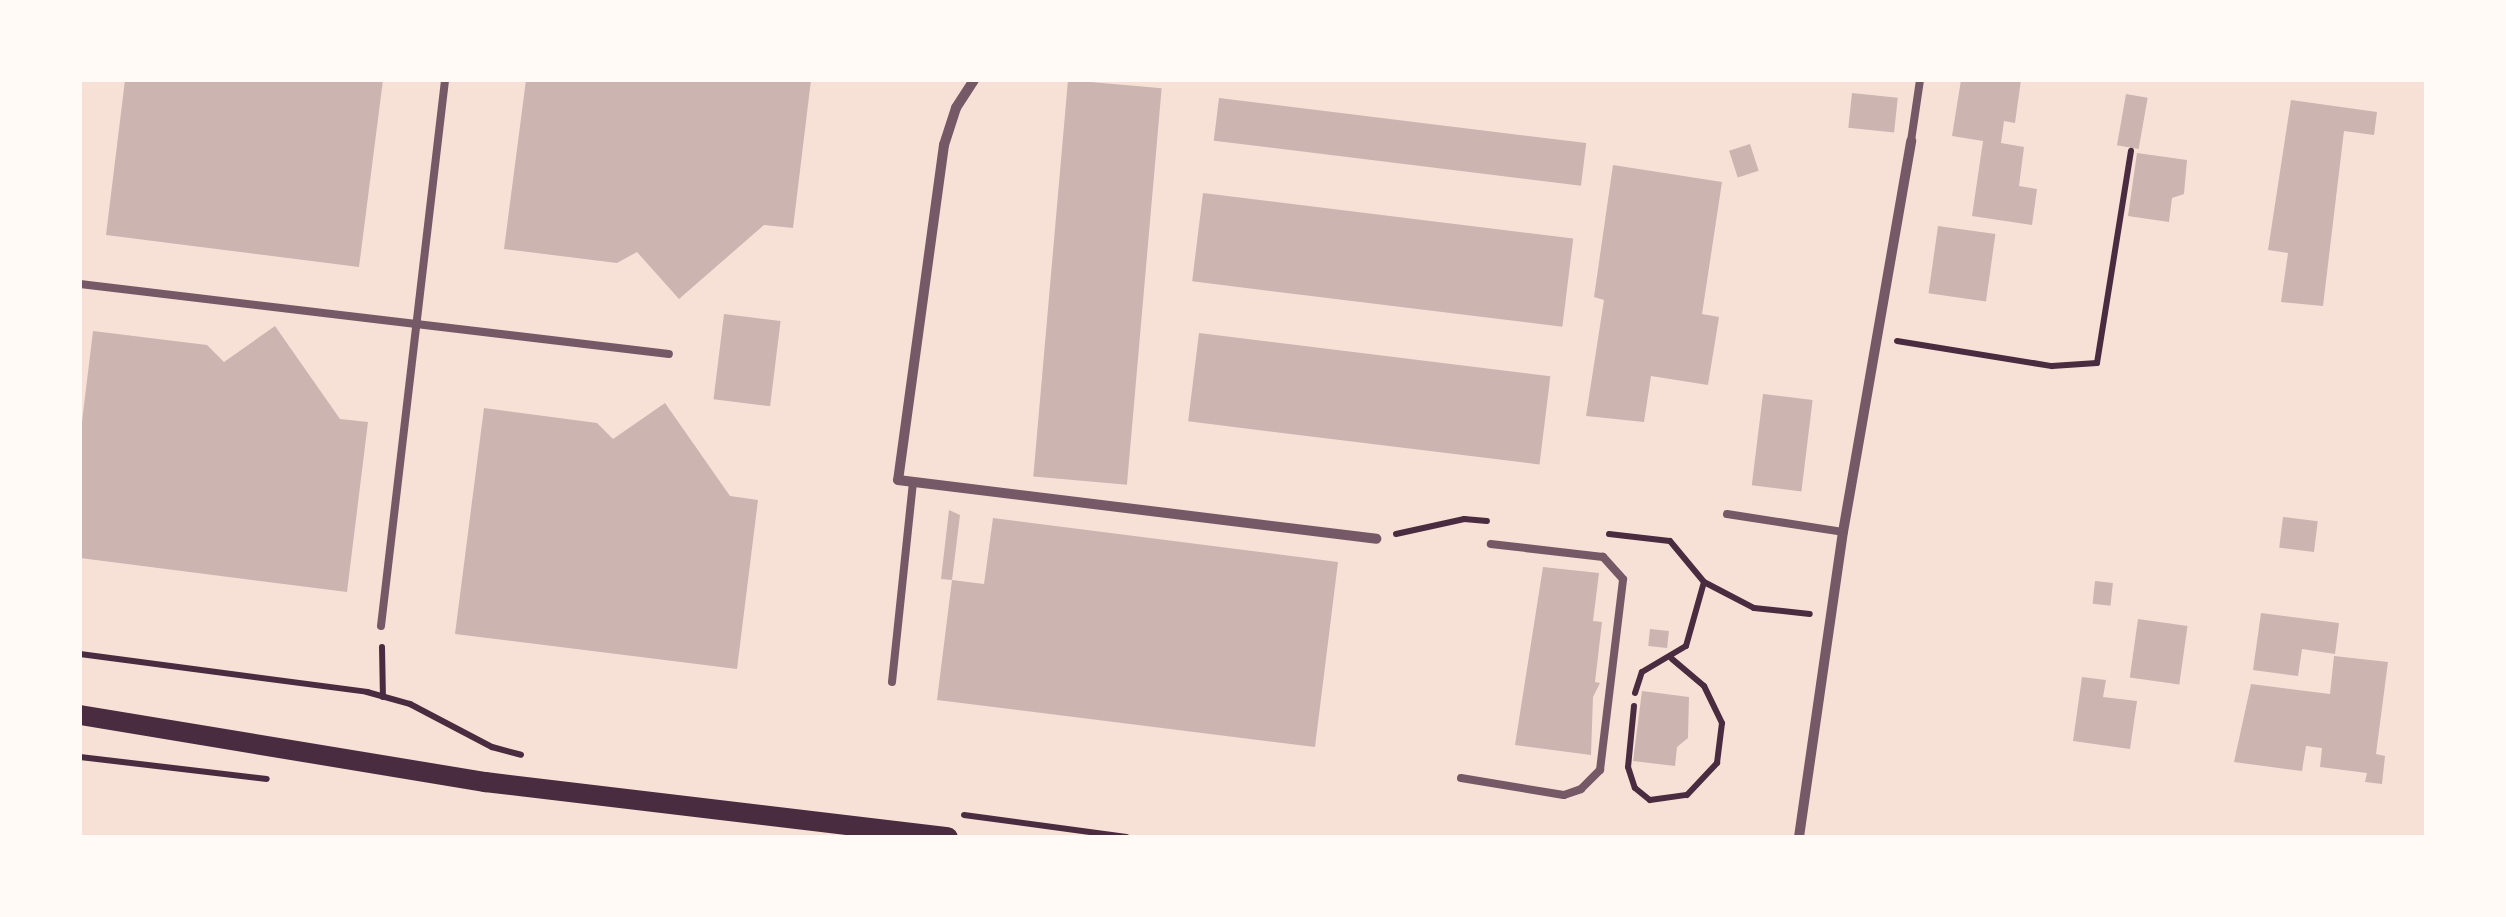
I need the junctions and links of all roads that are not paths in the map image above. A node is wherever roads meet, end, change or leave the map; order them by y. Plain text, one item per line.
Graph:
1 (445, 80) edge
2 (974, 80) edge
3 (1920, 80) edge
4 (1911, 141) joint
5 (80, 284) edge
6 (419, 324) junction
7 (670, 354) dead end
8 (913, 482) junction
9 (1728, 514) dead end
10 (1843, 532) junction
11 (1376, 539) road end
12 (1492, 544) dead end
13 (381, 626) road end
14 (892, 682) dead end
15 (80, 715) edge
16 (1462, 778) dead end
17 (948, 837) edge
18 (1799, 837) edge

1 - 6 lane
2 - 8 street
3 - 4 lane
4 - 10 street
5 - 6 lane
6 - 7 lane
6 - 13 lane
8 - 11 street
8 - 14 lane
9 - 10 lane
10 - 18 street
12 - 16 lane
15 - 17 main road

